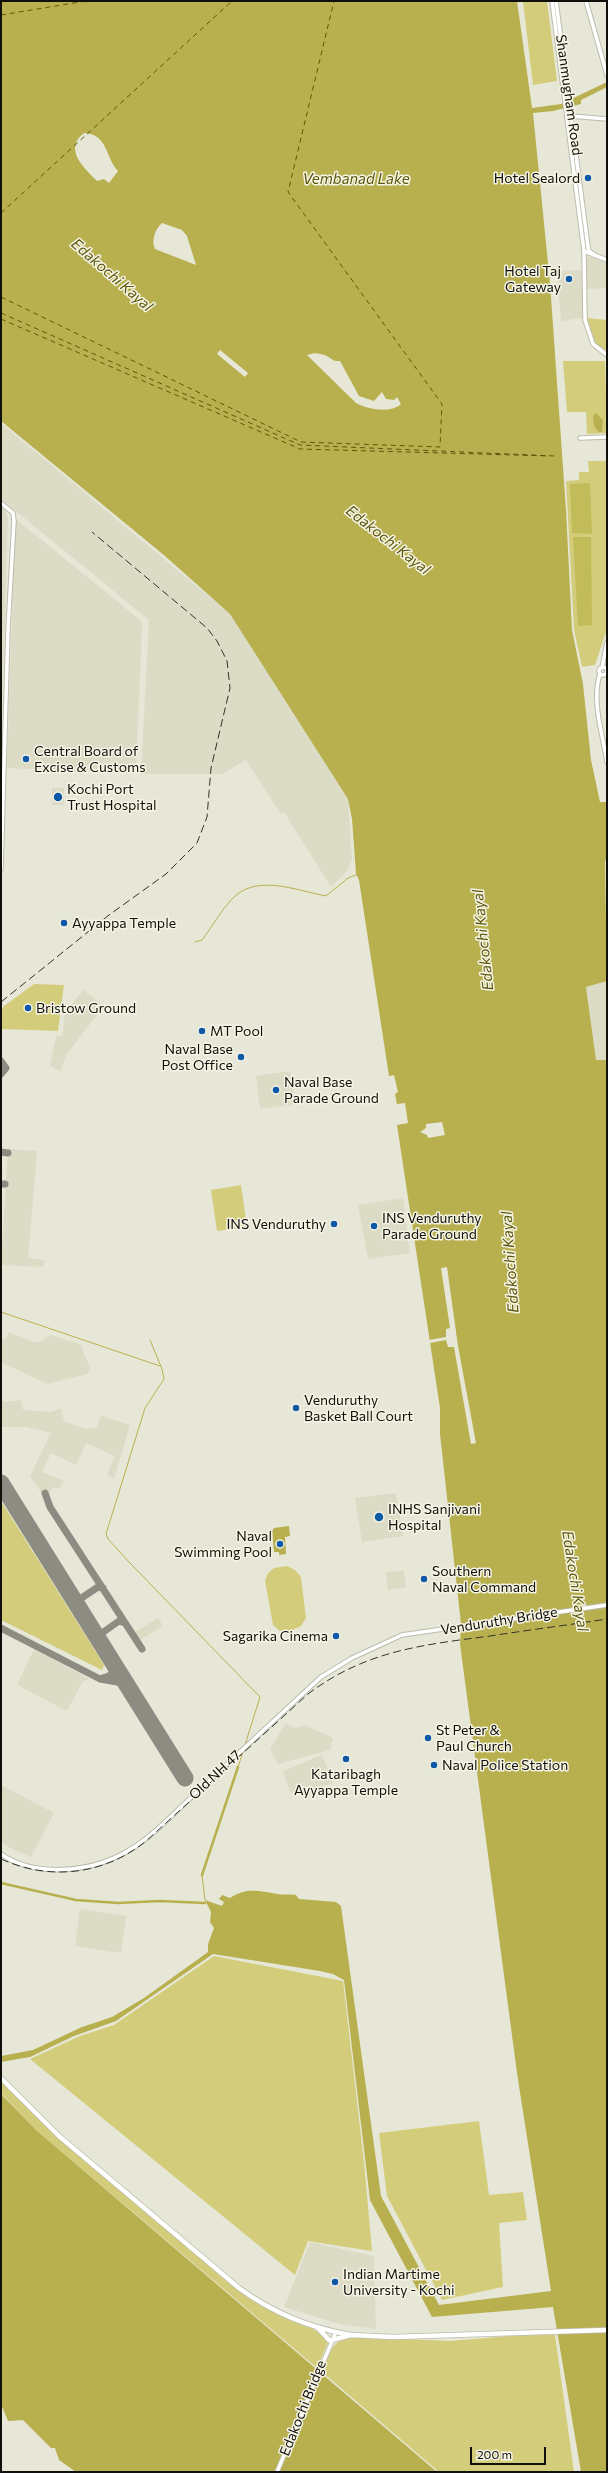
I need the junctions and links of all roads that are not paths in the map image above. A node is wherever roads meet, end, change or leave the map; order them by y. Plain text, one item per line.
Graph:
1 (552, 1) edge
2 (556, 1) edge
3 (586, 1) edge
4 (607, 75) edge
5 (564, 83) junction
6 (568, 109) junction
7 (571, 116) junction
8 (607, 119) edge
9 (572, 137) junction
10 (587, 251) junction
11 (607, 260) edge
12 (607, 355) edge
13 (607, 436) edge
14 (580, 438) dead end
15 (1, 503) edge
16 (607, 642) edge
17 (602, 668) junction
18 (600, 674) junction
19 (606, 675) edge
20 (607, 762) edge
21 (1, 869) edge
22 (607, 1605) edge
23 (416, 1634) joint
24 (1, 1854) edge
25 (1, 2078) edge
26 (318, 2328) junction
27 (607, 2330) edge
28 (334, 2332) junction
29 (351, 2335) junction
30 (330, 2342) junction
31 (277, 2472) edge

1 - 5 main road, Shanmugham Road
2 - 5 main road, Shanmugham Road
3 - 4 main road
5 - 6 main road, Shanmugham Road
6 - 7 main road, Shanmugham Road
6 - 9 main road, Shanmugham Road
7 - 8 main road
7 - 9 main road, Shanmugham Road
9 - 10 main road, Shanmugham Road
10 - 11 main road
10 - 12 main road, Shanmugham Road
13 - 14 main road
15 - 21 main road
16 - 17 main road
17 - 18 main road
17 - 19 main road
18 - 19 main road
18 - 20 main road
22 - 23 main road, Venduruthy Bridge
23 - 24 main road, Old NH 47
25 - 26 highway
26 - 28 highway
26 - 30 highway
27 - 29 highway
28 - 29 highway
28 - 30 main road, Edakochi Bridge
29 - 30 highway
30 - 31 main road, Edakochi Bridge

